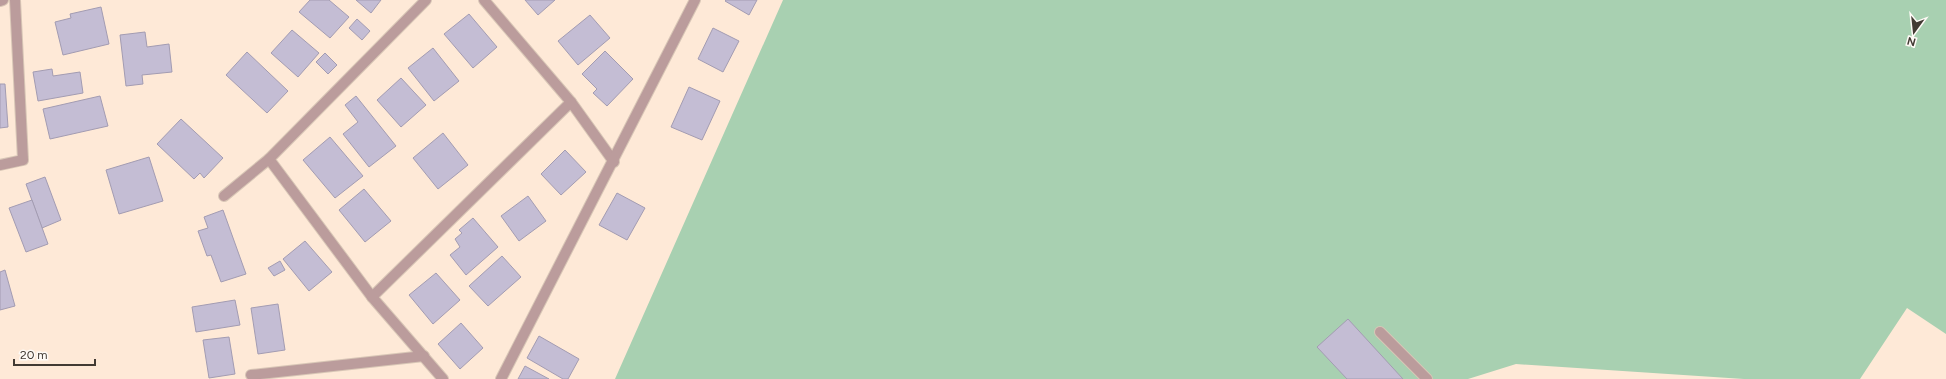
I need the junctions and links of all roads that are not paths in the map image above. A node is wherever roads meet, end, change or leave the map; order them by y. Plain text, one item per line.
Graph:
1 (15, 0) edge
2 (426, 0) edge
3 (484, 0) edge
4 (695, 0) edge
5 (571, 102) junction
6 (269, 159) junction
7 (614, 162) junction
8 (0, 165) edge
9 (224, 196) dead end
10 (372, 297) junction
11 (1380, 332) dead end
12 (424, 356) junction
13 (251, 375) dead end
14 (443, 379) edge
15 (501, 379) edge
16 (1427, 379) edge

1 - 8 street
2 - 6 street
3 - 5 street
4 - 7 street
5 - 7 street
5 - 10 street
6 - 9 street
6 - 10 street
7 - 15 street
10 - 12 street
11 - 16 street
12 - 13 street
12 - 14 street

